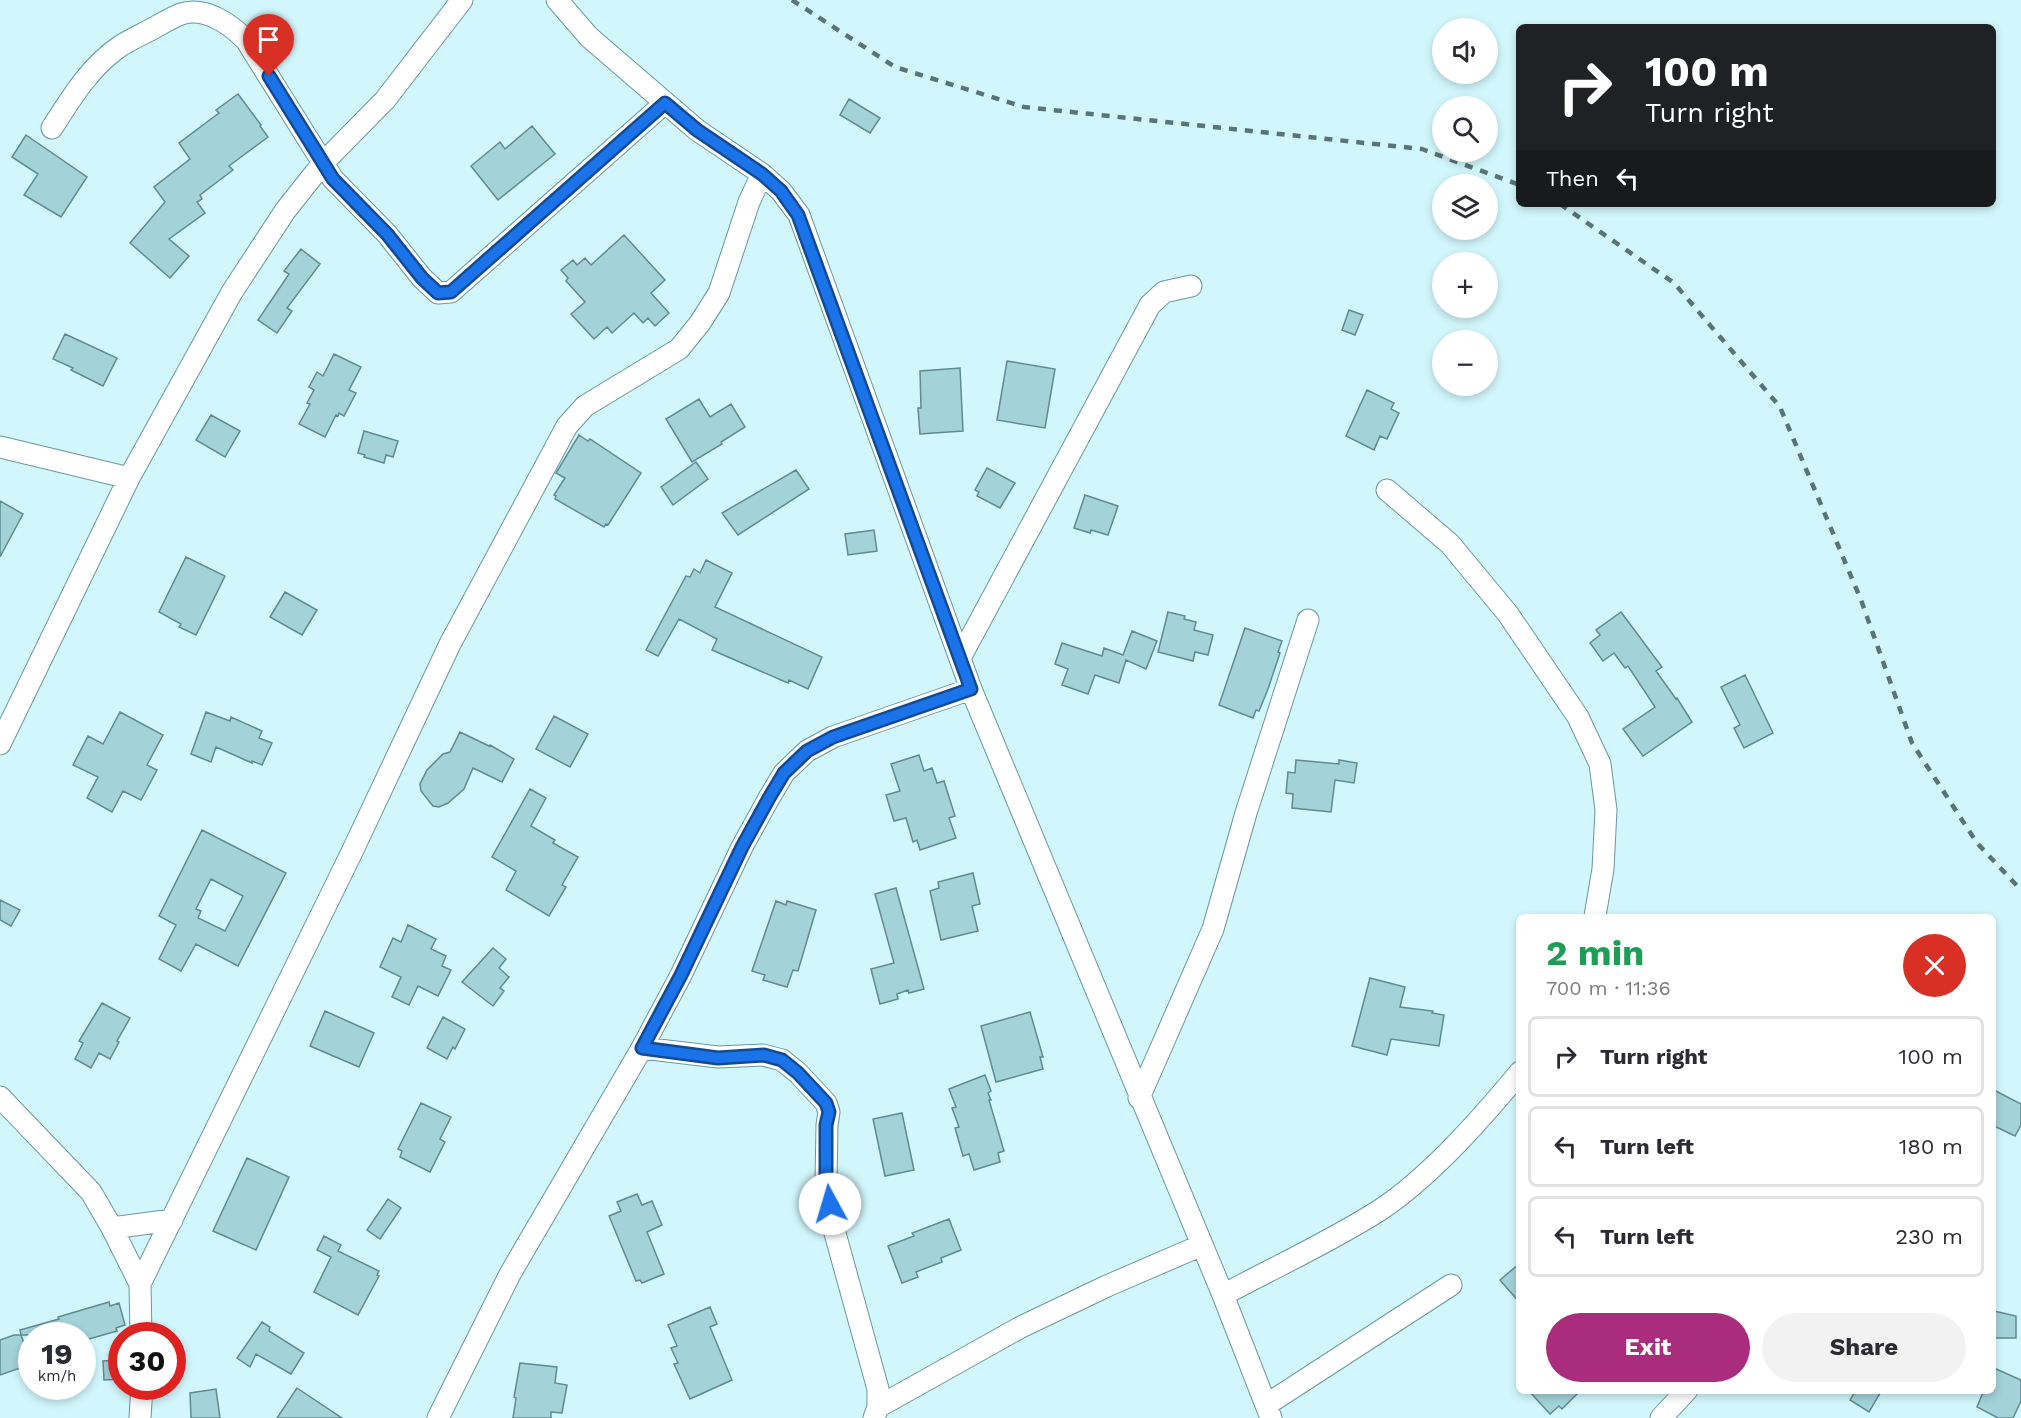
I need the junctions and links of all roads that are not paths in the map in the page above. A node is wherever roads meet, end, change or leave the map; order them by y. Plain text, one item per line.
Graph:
1 (462, 0) edge
2 (557, 0) edge
3 (665, 103) junction
4 (52, 128) dead end
5 (323, 163) junction
6 (762, 174) junction
7 (1191, 286) dead end
8 (0, 447) edge
9 (129, 478) junction
10 (1387, 490) dead end
11 (1308, 620) dead end
12 (960, 658) junction
13 (971, 689) junction
14 (0, 744) edge
15 (1595, 914) edge
16 (642, 1048) junction
17 (1516, 1077) edge
18 (0, 1097) edge
19 (1139, 1098) junction
20 (172, 1220) junction
21 (112, 1228) junction
22 (1202, 1245) junction
23 (140, 1284) junction
24 (1451, 1285) dead end
25 (1222, 1294) junction
26 (141, 1322) edge
27 (1683, 1394) edge
28 (141, 1400) edge
29 (1269, 1411) edge
30 (876, 1412) edge
31 (140, 1418) edge
32 (438, 1418) edge
33 (1661, 1418) edge

1 - 5 street
2 - 3 street
3 - 5 street
3 - 6 street
4 - 5 street
5 - 9 street
6 - 12 street
6 - 20 street
7 - 12 street
8 - 9 street
9 - 14 street
10 - 15 street
11 - 19 street
12 - 13 street
13 - 16 street
13 - 19 street
16 - 30 street
16 - 32 street
17 - 25 street
18 - 21 street
19 - 22 street
20 - 21 street
20 - 23 street
21 - 23 street
22 - 25 street
22 - 30 street
23 - 26 street
24 - 29 street
25 - 29 street
27 - 33 street
28 - 31 street

